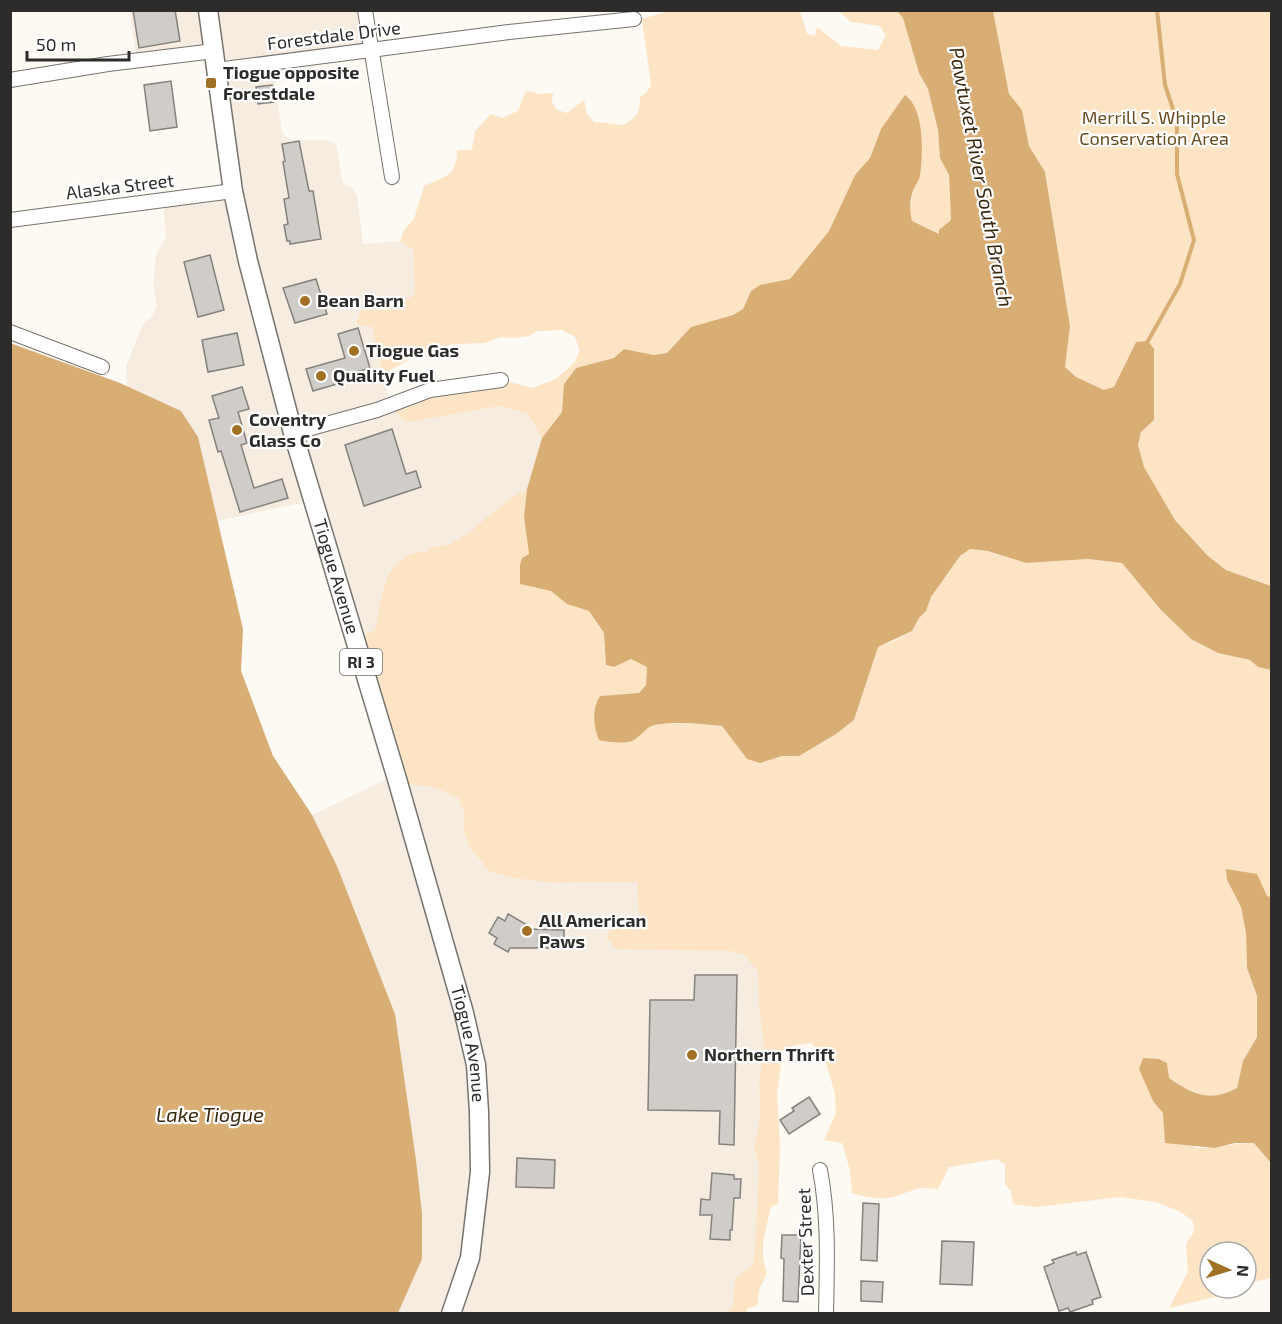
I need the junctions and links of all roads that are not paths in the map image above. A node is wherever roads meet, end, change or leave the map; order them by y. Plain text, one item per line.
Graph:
1 (208, 10) edge
2 (365, 10) edge
3 (634, 19) dead end
4 (370, 49) junction
5 (214, 51) junction
6 (217, 69) junction
7 (10, 80) edge
8 (392, 177) dead end
9 (233, 191) junction
10 (10, 220) edge
11 (10, 332) edge
12 (102, 367) dead end
13 (501, 380) dead end
14 (292, 434) junction
15 (820, 1170) dead end
16 (451, 1314) edge
17 (825, 1314) edge

1 - 5 main road, Tiogue Avenue / RI 3
2 - 4 street
3 - 4 street, Forestdale Drive
4 - 6 street, Forestdale Drive
4 - 8 street
5 - 6 main road, Tiogue Avenue / RI 3
5 - 7 street
6 - 9 main road, Tiogue Avenue / RI 3
9 - 10 street, Alaska Street
9 - 14 main road, Tiogue Avenue / RI 3
11 - 12 street
13 - 14 street
14 - 16 main road, Tiogue Avenue / RI 3
15 - 17 street, Dexter Street

